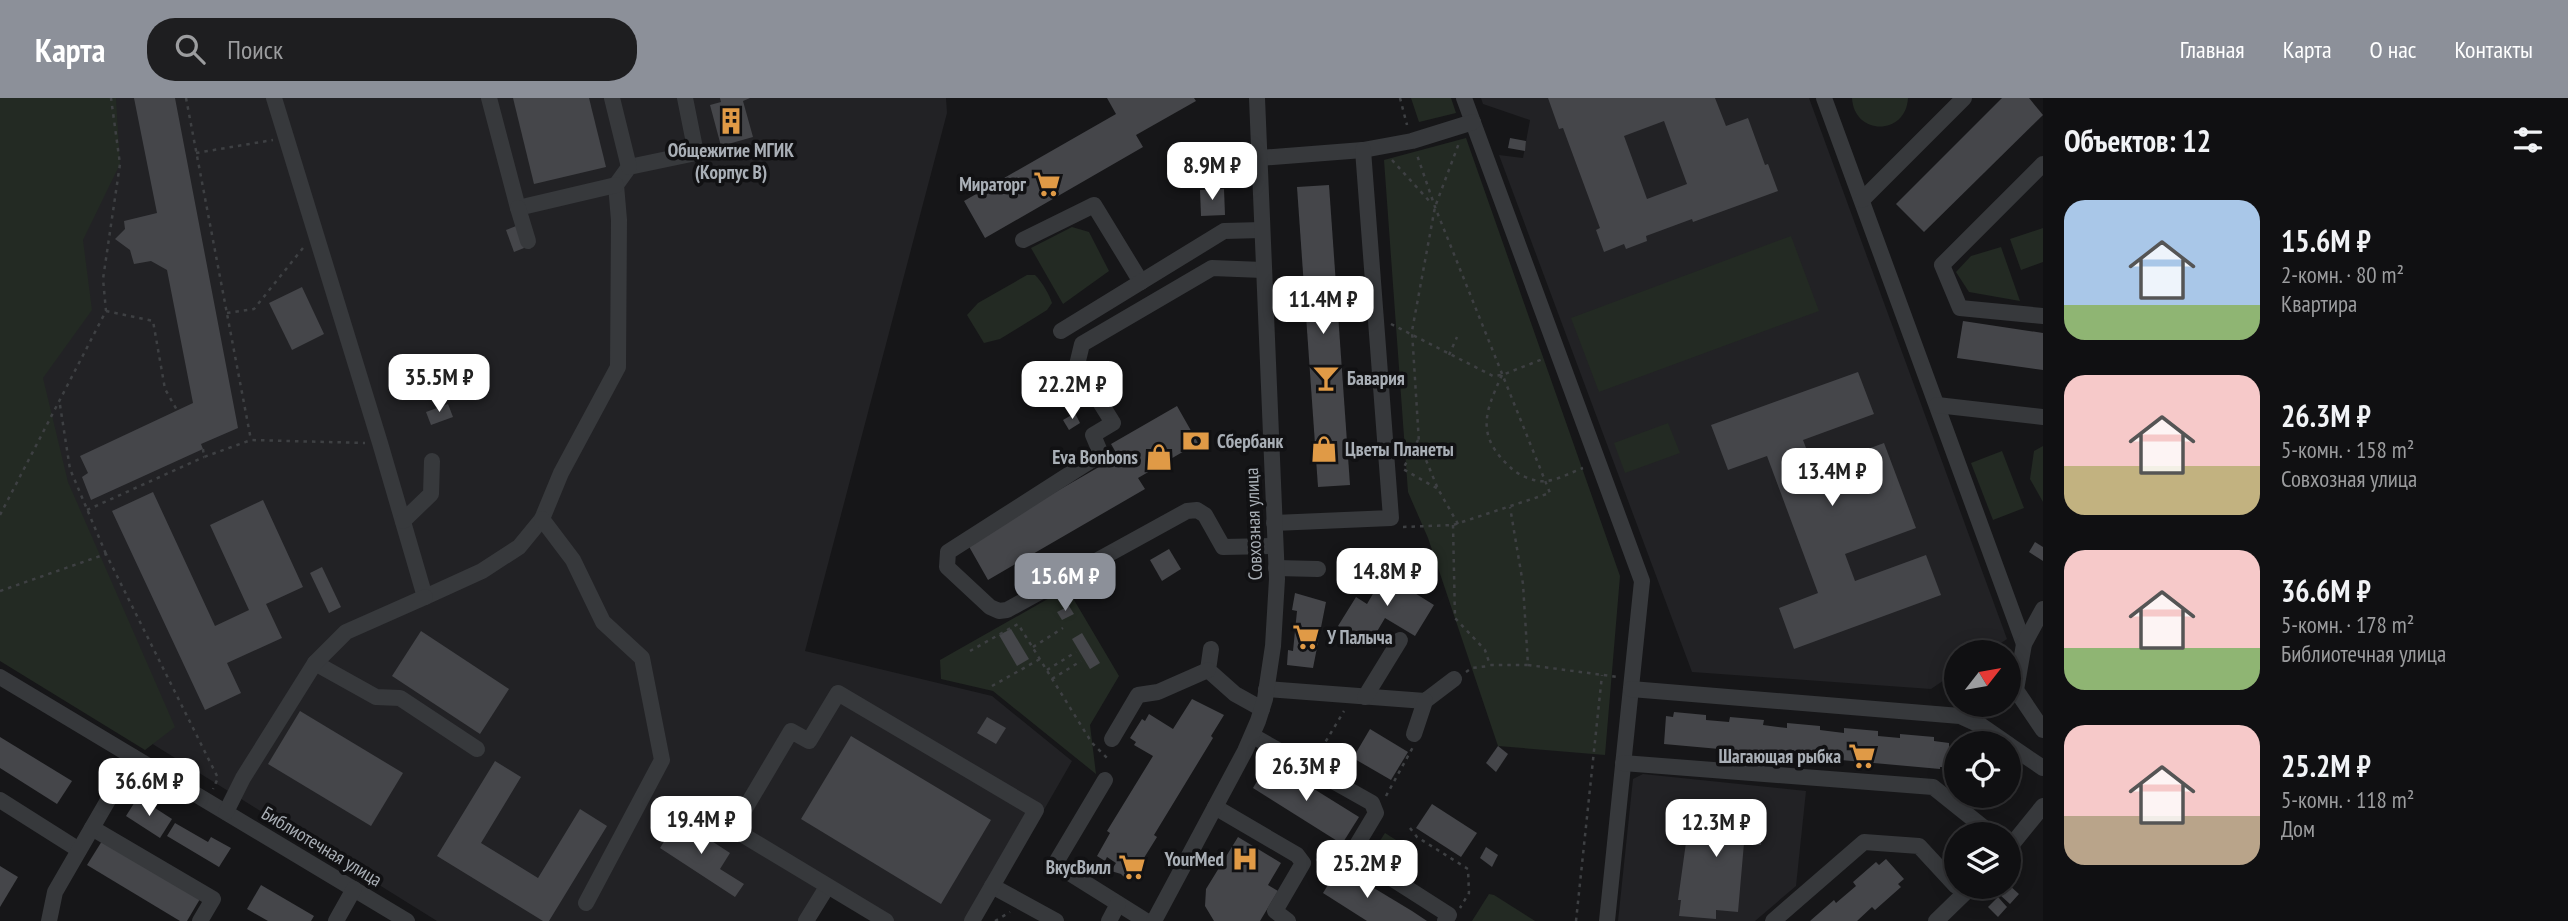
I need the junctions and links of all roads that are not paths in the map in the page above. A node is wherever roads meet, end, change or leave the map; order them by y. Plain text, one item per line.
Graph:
1 (274, 98) edge
2 (489, 98) edge
3 (612, 98) edge
4 (685, 98) edge
5 (1257, 98) edge
6 (1465, 98) edge
7 (1824, 98) edge
8 (1964, 98) edge
9 (1473, 122) junction
10 (1363, 150) junction
11 (1259, 158) junction
12 (2043, 164) edge
13 (629, 167) junction
14 (617, 185) junction
15 (1862, 201) junction
16 (518, 208) junction
17 (1262, 230) junction
18 (1023, 240) dead end
19 (528, 241) dead end
20 (1263, 270) junction
21 (1142, 282) junction
22 (2043, 316) edge
23 (1061, 331) dead end
24 (1937, 405) junction
25 (2043, 417) edge
26 (432, 461) dead end
27 (542, 519) junction
28 (403, 522) junction
29 (1274, 523) junction
30 (1275, 546) junction
31 (1276, 569) junction
32 (1318, 569) dead end
33 (425, 597) junction
34 (2043, 609) edge
35 (1400, 640) dead end
36 (2024, 644) junction
37 (1211, 649) dead end
38 (315, 663) junction
39 (1208, 670) junction
40 (0, 677) edge
41 (1454, 680) road end
42 (1632, 684) junction
43 (1266, 689) junction
44 (1359, 696) junction
45 (1425, 702) junction
46 (1262, 709) junction
47 (2043, 730) edge
48 (1989, 731) edge
49 (1413, 734) road end
50 (1253, 736) junction
51 (1112, 739) road end
52 (477, 749) dead end
53 (2021, 753) edge
54 (133, 757) junction
55 (1623, 762) junction
56 (2043, 768) edge
57 (1105, 780) road end
58 (2, 805) edge
59 (2043, 806) edge
60 (1215, 807) junction
61 (226, 813) junction
62 (1977, 822) edge
63 (92, 828) junction
64 (2021, 833) edge
65 (79, 850) junction
66 (1944, 871) edge
67 (992, 886) junction
68 (827, 887) junction
69 (354, 889) junction
70 (1954, 899) edge
71 (586, 902) dead end
72 (1118, 904) junction
73 (1447, 918) edge
74 (49, 921) edge
75 (200, 921) edge
76 (336, 921) edge
77 (407, 921) edge
78 (806, 921) edge
79 (886, 921) edge
80 (972, 921) edge
81 (1056, 921) edge
82 (1109, 921) edge
83 (1146, 921) edge
84 (1154, 921) edge
85 (1288, 921) edge
86 (1607, 921) edge
87 (1773, 921) edge
88 (1936, 921) edge

1 - 28 street
2 - 16 street
3 - 13 street
4 - 13 street
5 - 11 street, Совхозная улица
6 - 9 street
7 - 15 street
8 - 15 street
9 - 10 street
9 - 42 street
10 - 11 street
10 - 29 street
11 - 17 street, Совхозная улица
12 - 22 street
13 - 14 street
14 - 16 street
14 - 27 street
15 - 24 street
16 - 19 street
17 - 20 street, Совхозная улица
17 - 21 street
18 - 21 street
20 - 29 street, Совхозная улица
20 - 30 street
21 - 23 street
24 - 25 street
24 - 36 street
26 - 28 street
27 - 33 street
27 - 71 street
28 - 33 street
29 - 30 street, Совхозная улица
30 - 31 street, Совхозная улица
31 - 32 street
31 - 43 street, Совхозная улица
33 - 38 street
34 - 36 street
35 - 44 street
36 - 47 street
37 - 39 street
38 - 52 street
38 - 61 street
39 - 46 street
39 - 51 street
40 - 54 street, Библиотечная улица
41 - 45 street
42 - 48 street
42 - 55 street
43 - 44 street
43 - 46 street, Совхозная улица
44 - 45 street
45 - 49 street
46 - 50 street, Совхозная улица
50 - 60 street, Совхозная улица
50 - 73 street
53 - 56 street
54 - 61 street, Библиотечная улица
54 - 63 street
55 - 62 street
55 - 86 street
57 - 72 street
58 - 65 street
59 - 64 street
60 - 84 street, Совхозная улица
60 - 85 street
61 - 69 street, Библиотечная улица
63 - 65 street
63 - 75 street
65 - 74 street
66 - 87 street
67 - 68 street
67 - 80 street
67 - 81 street
68 - 78 street
68 - 79 street
69 - 76 street
69 - 77 street, Библиотечная улица
70 - 88 street
72 - 82 street
72 - 83 street

